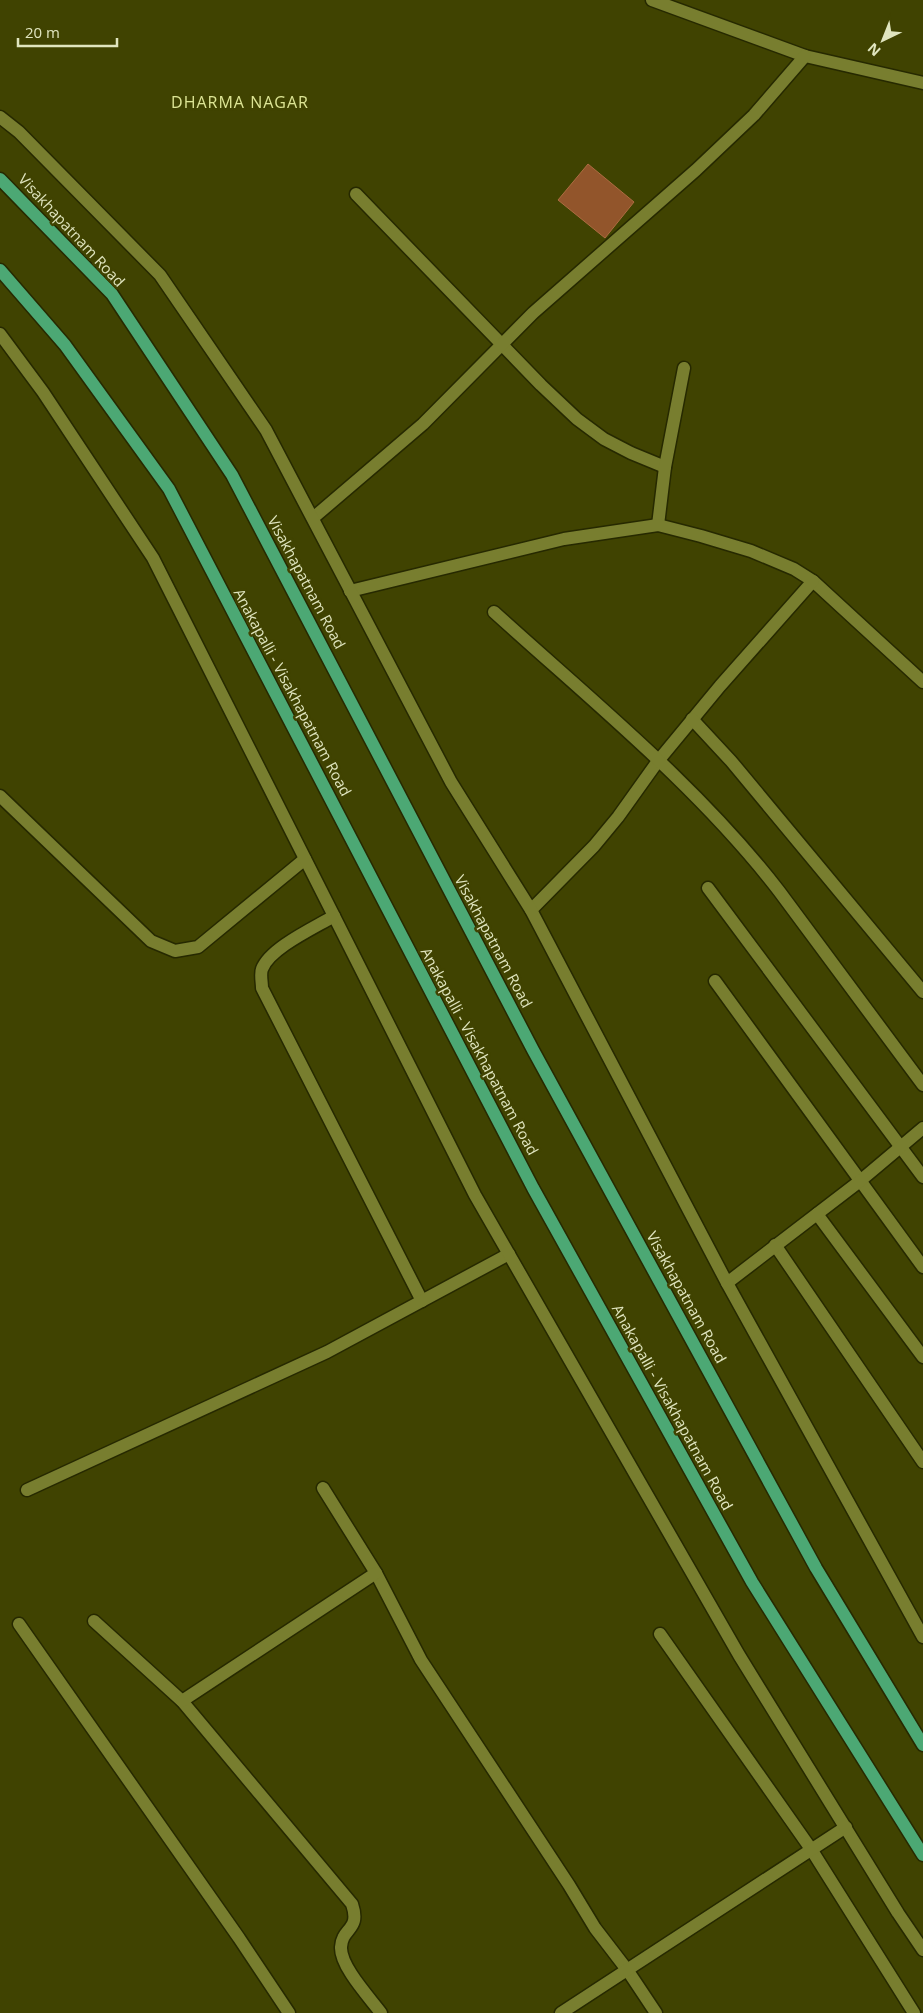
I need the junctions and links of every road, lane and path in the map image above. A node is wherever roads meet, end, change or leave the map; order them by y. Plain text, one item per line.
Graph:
1 (652, 0) edge
2 (805, 56) junction
3 (923, 83) edge
4 (0, 117) edge
5 (0, 179) edge
6 (356, 194) dead end
7 (0, 270) edge
8 (0, 334) edge
9 (501, 344) junction
10 (684, 368) dead end
11 (665, 466) junction
12 (312, 518) junction
13 (658, 525) junction
14 (813, 581) junction
15 (350, 591) junction
16 (494, 612) dead end
17 (923, 682) edge
18 (692, 719) junction
19 (658, 760) junction
20 (0, 796) edge
21 (305, 859) junction
22 (708, 888) dead end
23 (532, 910) junction
24 (334, 916) junction
25 (715, 981) dead end
26 (923, 992) edge
27 (923, 1085) edge
28 (923, 1128) edge
29 (900, 1147) junction
30 (923, 1178) edge
31 (860, 1181) junction
32 (817, 1214) junction
33 (775, 1245) junction
34 (509, 1254) junction
35 (923, 1267) edge
36 (728, 1283) junction
37 (422, 1300) junction
38 (923, 1357) edge
39 (923, 1462) edge
40 (324, 1488) dead end
41 (26, 1490) dead end
42 (376, 1573) junction
43 (94, 1621) dead end
44 (19, 1624) dead end
45 (660, 1634) dead end
46 (923, 1637) edge
47 (182, 1701) junction
48 (923, 1745) edge
49 (846, 1827) junction
50 (811, 1849) junction
51 (923, 1856) edge
52 (923, 1950) edge
53 (628, 1971) junction
54 (289, 2013) edge
55 (381, 2013) edge
56 (562, 2013) edge
57 (656, 2013) edge
58 (914, 2013) edge

1 - 2 street
2 - 3 street
2 - 9 street
4 - 12 street
5 - 48 main road, Visakhapatnam Road
6 - 9 street
7 - 51 main road, Anakapalli - Visakhapatnam Road
8 - 21 street
9 - 11 street
9 - 12 street
10 - 11 street
11 - 13 street
12 - 15 street
13 - 14 street
13 - 15 street
14 - 17 street
14 - 18 street
15 - 23 street
16 - 19 street
18 - 19 street
18 - 26 street
19 - 23 street
19 - 27 street
20 - 21 street
21 - 24 street
22 - 29 street
23 - 36 street
24 - 34 street
24 - 37 street
25 - 31 street
28 - 29 street
29 - 30 street
29 - 31 street
31 - 32 street
31 - 35 street
32 - 33 street
32 - 38 street
33 - 36 street
33 - 39 street
34 - 37 street
34 - 49 street
36 - 46 street
37 - 41 street
40 - 42 street
42 - 47 street
42 - 53 street
43 - 47 street
44 - 54 street
45 - 50 street
47 - 55 street
49 - 50 street
49 - 52 street
50 - 53 street
50 - 58 street
53 - 56 street
53 - 57 street

